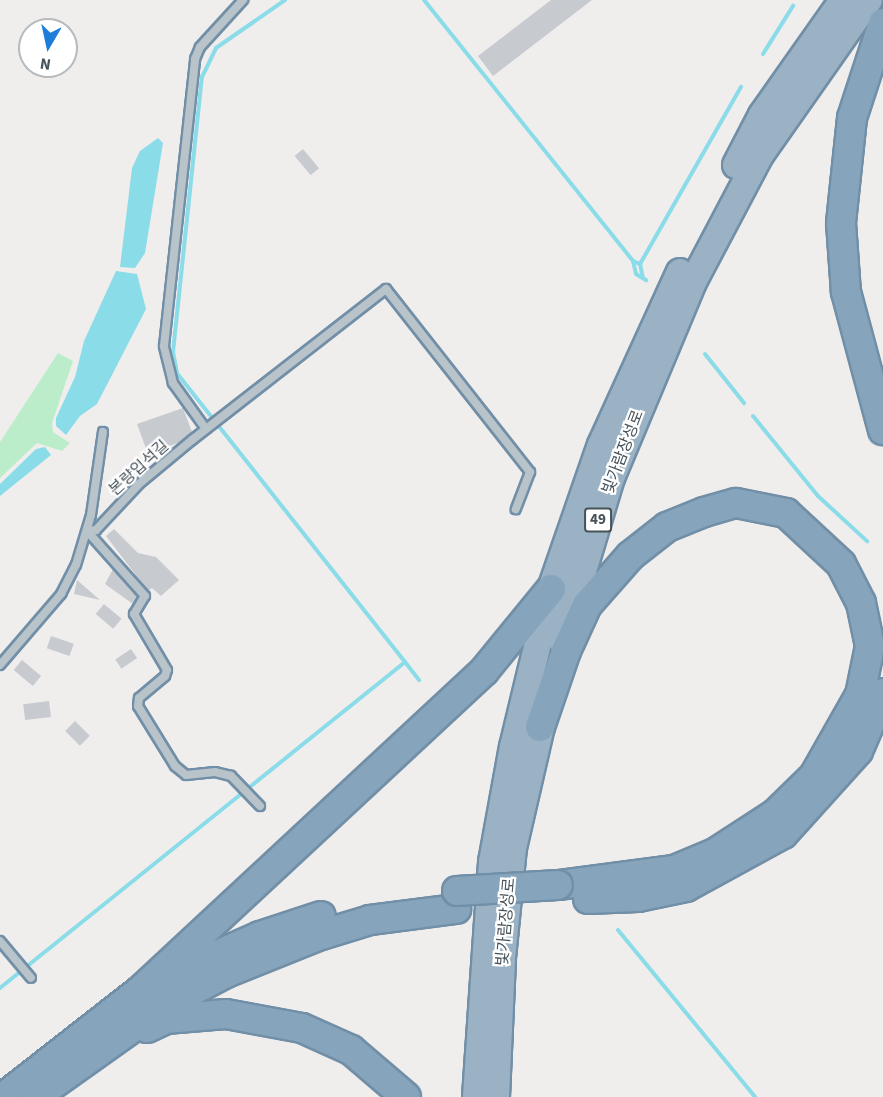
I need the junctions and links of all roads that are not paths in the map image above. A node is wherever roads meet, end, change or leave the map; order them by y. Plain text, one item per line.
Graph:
1 (243, 0) edge
2 (843, 0) edge
3 (869, 0) edge
4 (883, 23) edge
5 (208, 427) junction
6 (883, 430) edge
7 (103, 432) dead end
8 (516, 509) dead end
9 (87, 531) junction
10 (551, 589) junction
11 (1, 662) edge
12 (883, 693) edge
13 (540, 727) junction
14 (260, 806) dead end
15 (557, 893) junction
16 (457, 900) junction
17 (0, 941) edge
18 (28, 976) dead end
19 (142, 989) junction
20 (104, 1047) junction
21 (5, 1097) edge
22 (35, 1097) edge
23 (406, 1097) edge
24 (476, 1097) edge
25 (496, 1097) edge

1 - 5 lane
2 - 10 highway, 빛가람장성로 / 49
3 - 13 highway, 빛가람장성로 / 49
4 - 6 highway
5 - 8 lane, 본량입석길
5 - 9 lane, 본량입석길
7 - 9 lane, 본량입석길
9 - 11 lane, 본량입석길
9 - 14 lane
10 - 19 highway
10 - 24 highway, 빛가람장성로 / 49
12 - 15 highway
13 - 15 highway
13 - 25 highway, 빛가람장성로 / 49
15 - 16 highway
16 - 19 highway
16 - 20 highway
17 - 18 lane
19 - 21 highway
20 - 22 highway
20 - 23 highway

